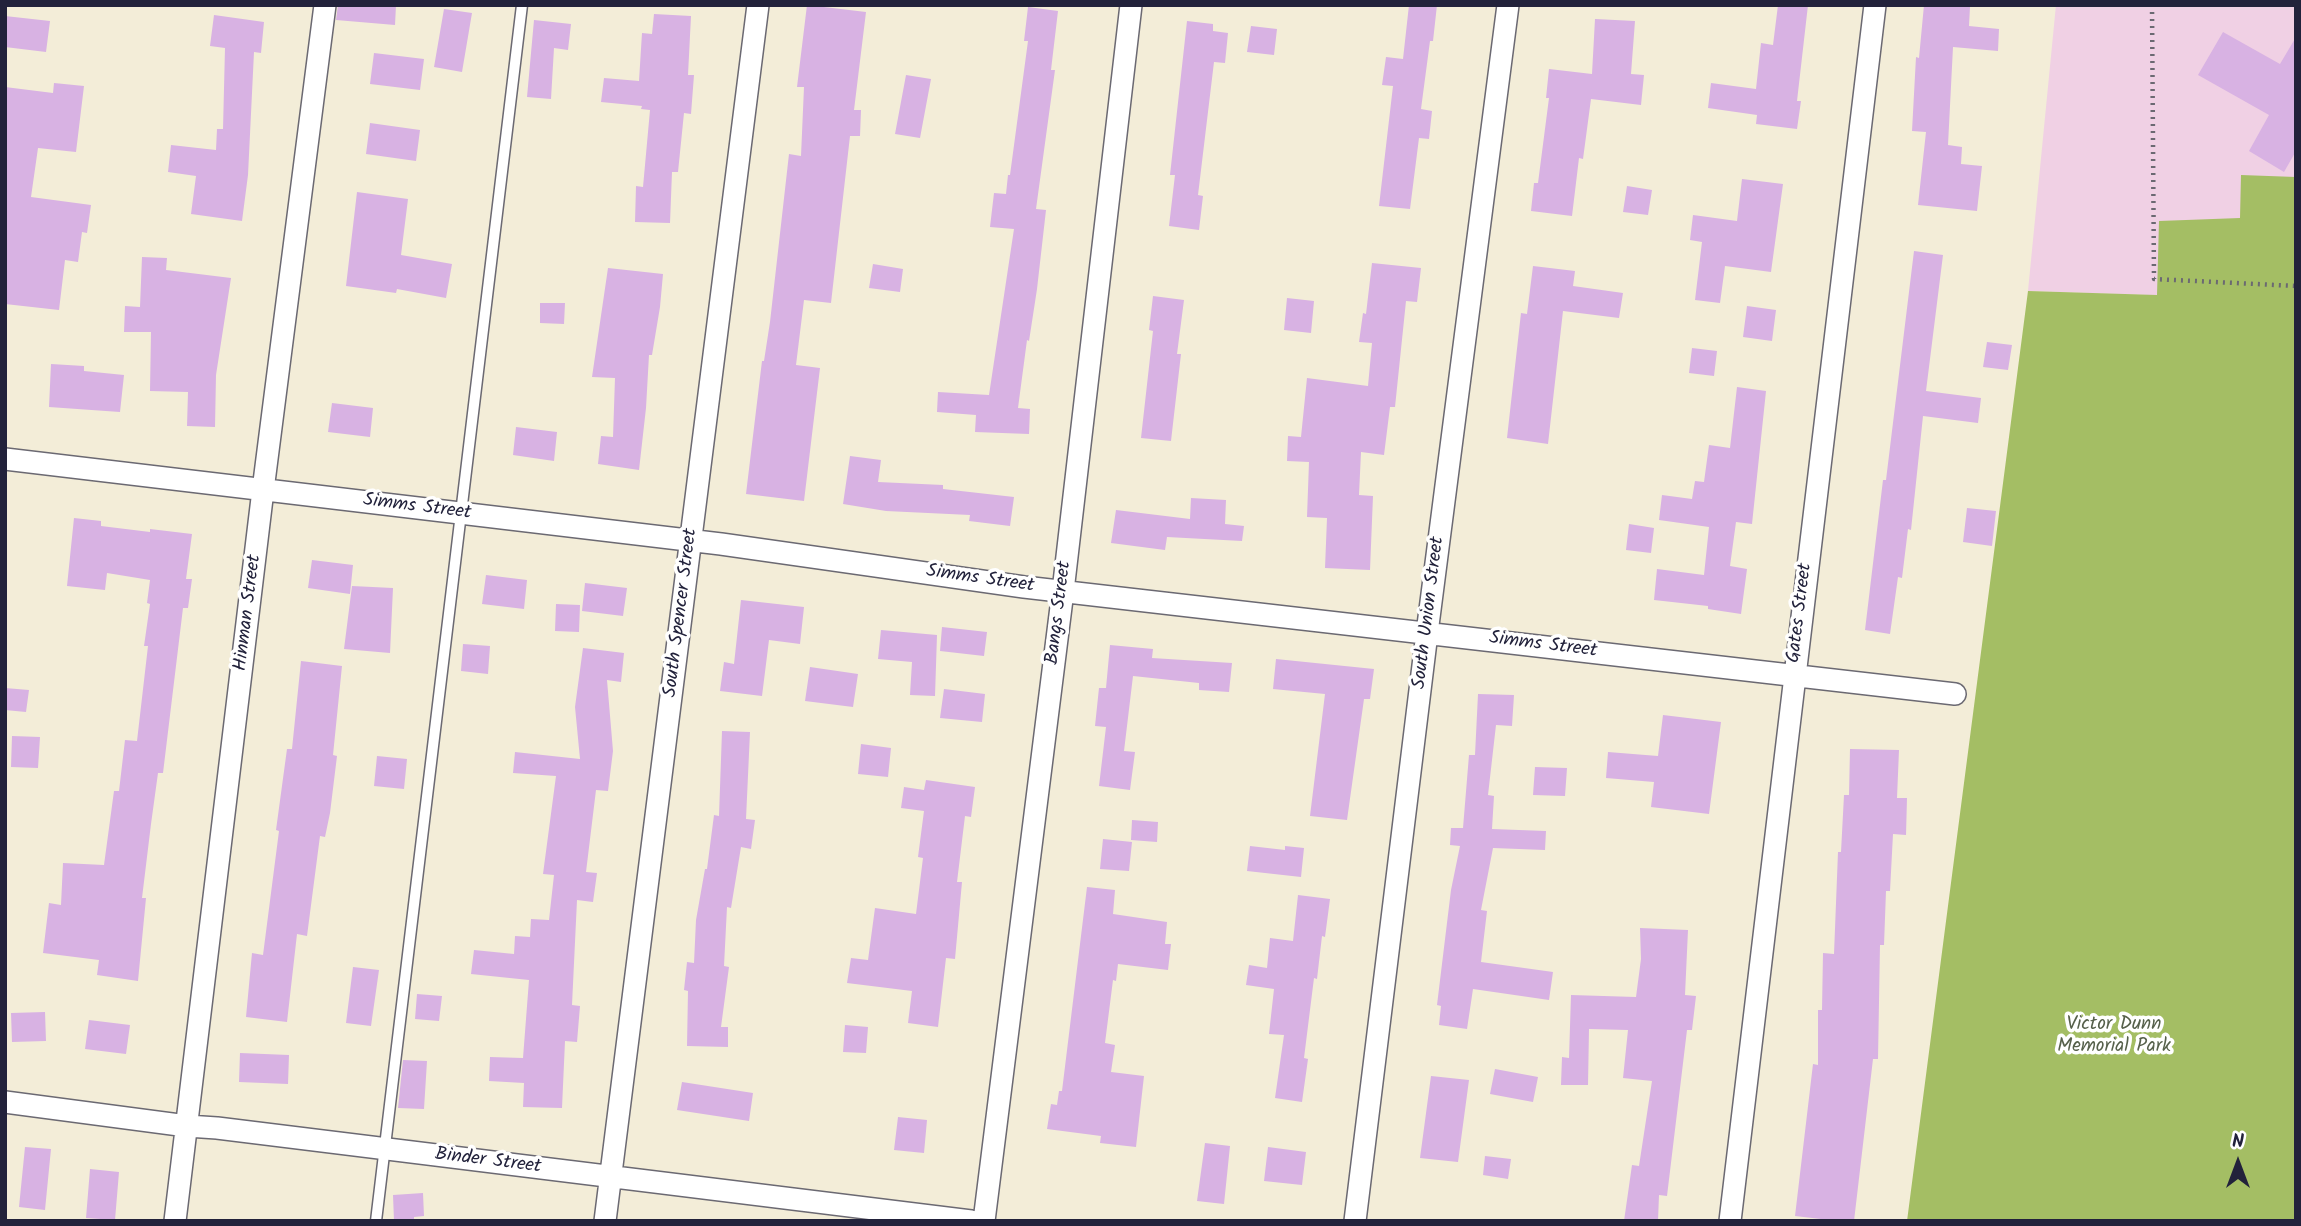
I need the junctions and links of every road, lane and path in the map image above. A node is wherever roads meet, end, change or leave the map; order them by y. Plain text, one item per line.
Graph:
1 (325, 5) edge
2 (522, 5) edge
3 (758, 5) edge
4 (1130, 5) edge
5 (1508, 5) edge
6 (1875, 5) edge
7 (2152, 5) edge
8 (2296, 286) edge
9 (5, 459) edge
10 (263, 490) junction
11 (460, 514) junction
12 (691, 541) junction
13 (1063, 591) junction
14 (1427, 633) junction
15 (1794, 675) junction
16 (1955, 694) dead end
17 (5, 1102) edge
18 (187, 1126) junction
19 (385, 1150) junction
20 (610, 1177) junction
21 (175, 1221) edge
22 (376, 1221) edge
23 (605, 1221) edge
24 (971, 1221) edge
25 (984, 1221) edge
26 (1355, 1221) edge
27 (1730, 1221) edge

1 - 10 street, Hinman Street
2 - 11 lane
3 - 12 street, South Spencer Street
4 - 13 street, Bangs Street
5 - 14 street, South Union Street
6 - 15 street, Gates Street
7 - 8 path
9 - 10 street, Simms Street
10 - 11 street, Simms Street
10 - 18 street, Hinman Street
11 - 12 street, Simms Street
11 - 19 lane
12 - 13 street, Simms Street
12 - 20 street, South Spencer Street
13 - 14 street, Simms Street
13 - 25 street, Bangs Street
14 - 15 street, Simms Street
14 - 26 street, South Union Street
15 - 16 street, Simms Street
15 - 27 street, Gates Street
17 - 18 street, Binder Street
18 - 19 street, Binder Street
18 - 21 street, Hinman Street
19 - 20 street, Binder Street
19 - 22 lane
20 - 23 street, South Spencer Street
20 - 24 street, Binder Street

